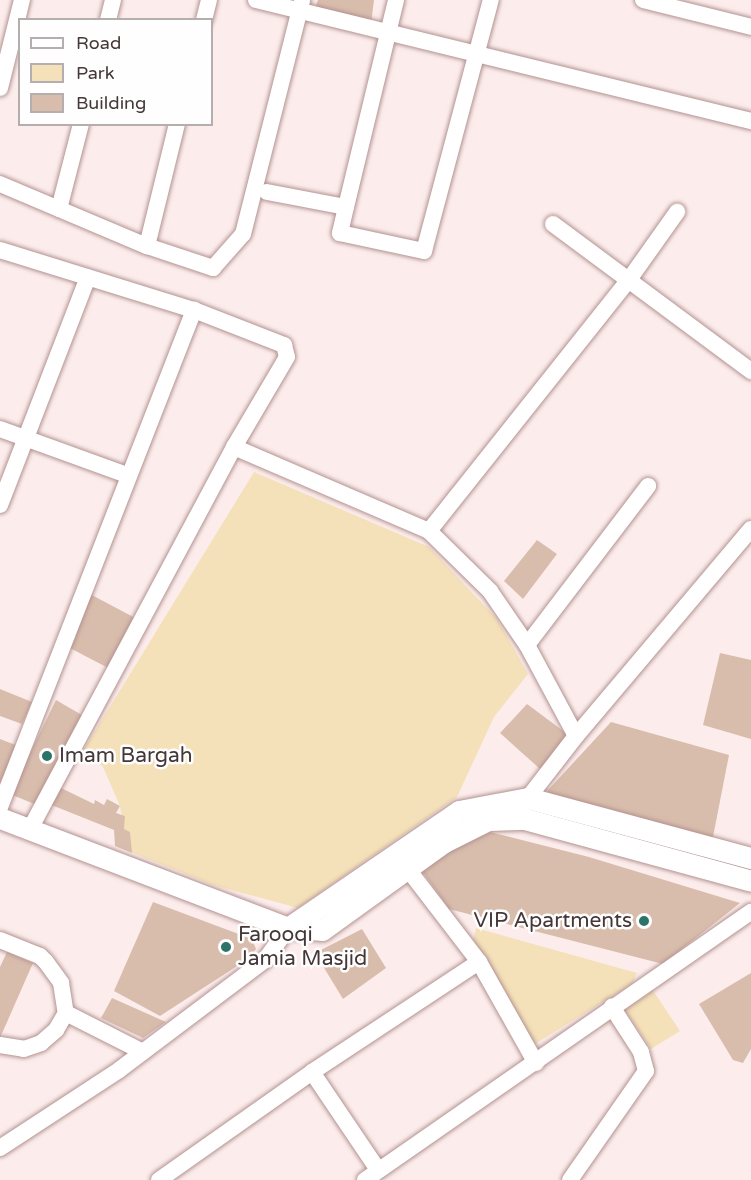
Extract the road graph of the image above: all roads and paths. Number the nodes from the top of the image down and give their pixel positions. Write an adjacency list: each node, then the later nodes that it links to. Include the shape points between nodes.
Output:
1 (22, 0): 14 (street)
2 (114, 0): 9 (street)
3 (208, 0): 10 (street)
4 (256, 0): 8 (street)
5 (396, 0): 12 (street)
6 (491, 0): 13 (street)
7 (643, 0): 11 (street)
8 (301, 5): 12 (street); 24 (street, via 243,234 213,268)
9 (109, 18)
10 (204, 18)
11 (751, 27)
12 (389, 33): 13 (street); 20 (street)
13 (478, 54): 15 (street); 20 (street, via 424,251 340,233)
14 (0, 88)
15 (751, 121)
16 (80, 126): 21 (street)
17 (177, 126): 24 (street)
18 (0, 184): 21 (street)
19 (267, 192): 20 (street)
20 (346, 207)
21 (59, 209): 24 (street)
22 (677, 212): 27 (street)
23 (553, 224): 27 (street)
24 (147, 246)
25 (0, 250): 26 (street)
26 (88, 277): 28 (street); 31 (street)
27 (628, 281): 29 (street); 37 (street)
28 (194, 310): 32 (street, via 284,345 288,352); 33 (street)
29 (751, 371)
30 (0, 429): 31 (street)
31 (28, 439): 33 (street); 35 (street)
32 (234, 447): 37 (street); 43 (street)
33 (128, 475): 41 (street)
34 (648, 486): 38 (street)
35 (0, 505)
36 (751, 529): 39 (street)
37 (429, 531): 38 (street, via 490,591)
38 (527, 645): 39 (street)
39 (576, 736): 40 (street)
40 (528, 798): 44 (street, via 459,811); 45 (street)
41 (0, 807)
42 (0, 818): 43 (street)
43 (30, 829): 49 (street)
44 (394, 852): 46 (street); 49 (street)
45 (751, 858)
46 (408, 869): 47 (street, via 444,842 488,820 525,819); 49 (street, via 322,930); 51 (street)
47 (751, 881)
48 (751, 912): 52 (street)
49 (288, 928): 55 (street, via 265,960)
50 (0, 940): 53 (street, via 46,962 61,983)
51 (479, 962): 56 (street); 57 (street)
52 (612, 1007): 56 (street); 61 (street, via 641,1052 646,1071)
53 (66, 1013): 54 (street, via 56,1030 41,1043 24,1049); 55 (street)
54 (0, 1045)
55 (143, 1052): 58 (street)
56 (536, 1063): 59 (street)
57 (312, 1072): 59 (street); 60 (street)
58 (0, 1148)
59 (372, 1175)
60 (159, 1180)
61 (570, 1180)

